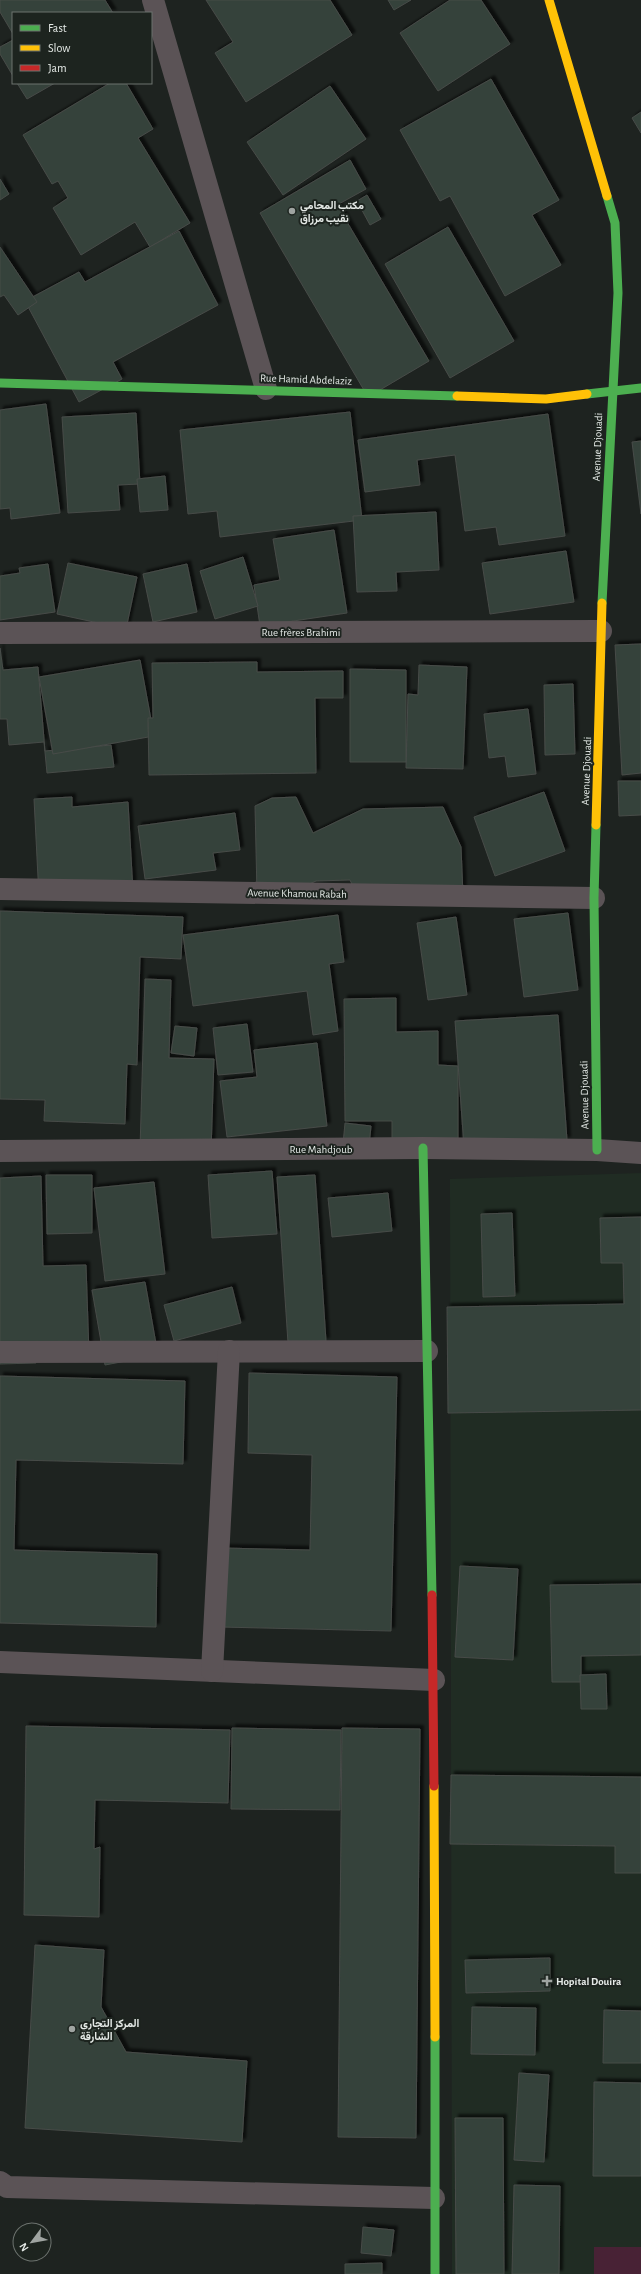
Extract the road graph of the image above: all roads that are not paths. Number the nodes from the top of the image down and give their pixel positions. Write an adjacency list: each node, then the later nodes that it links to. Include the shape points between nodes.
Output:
1 (154, 0): 5 (street)
2 (549, 0): 6 (street, Avenue Djouadi, via 615,223 618,293)
3 (0, 383): 5 (street, Rue Hamid Abdelaziz)
4 (641, 388): 6 (street, Rue Hamid Abdelaziz)
5 (266, 389): 6 (street, Rue Hamid Abdelaziz, via 546,399)
6 (612, 392): 7 (street, Avenue Djouadi)
7 (602, 631): 8 (street, Rue frères Brahimi); 10 (street, Avenue Djouadi)
8 (0, 633)
9 (0, 889): 10 (street, Avenue Khamou Rabah)
10 (594, 898): 12 (street, Avenue Djouadi)
11 (423, 1148): 12 (street, Rue Mahdjoub); 13 (street, Rue Mahdjoub); 16 (street)
12 (597, 1150): 14 (street, Rue Mahdjoub)
13 (0, 1151)
14 (641, 1153)
15 (229, 1351): 16 (street); 17 (street); 19 (street)
16 (426, 1351): 20 (street)
17 (0, 1352)
18 (0, 1662): 19 (street)
19 (212, 1671): 20 (street)
20 (434, 1680): 22 (street)
21 (0, 2182): 22 (street, via 7,2187)
22 (434, 2198): 23 (street)
23 (435, 2274)

